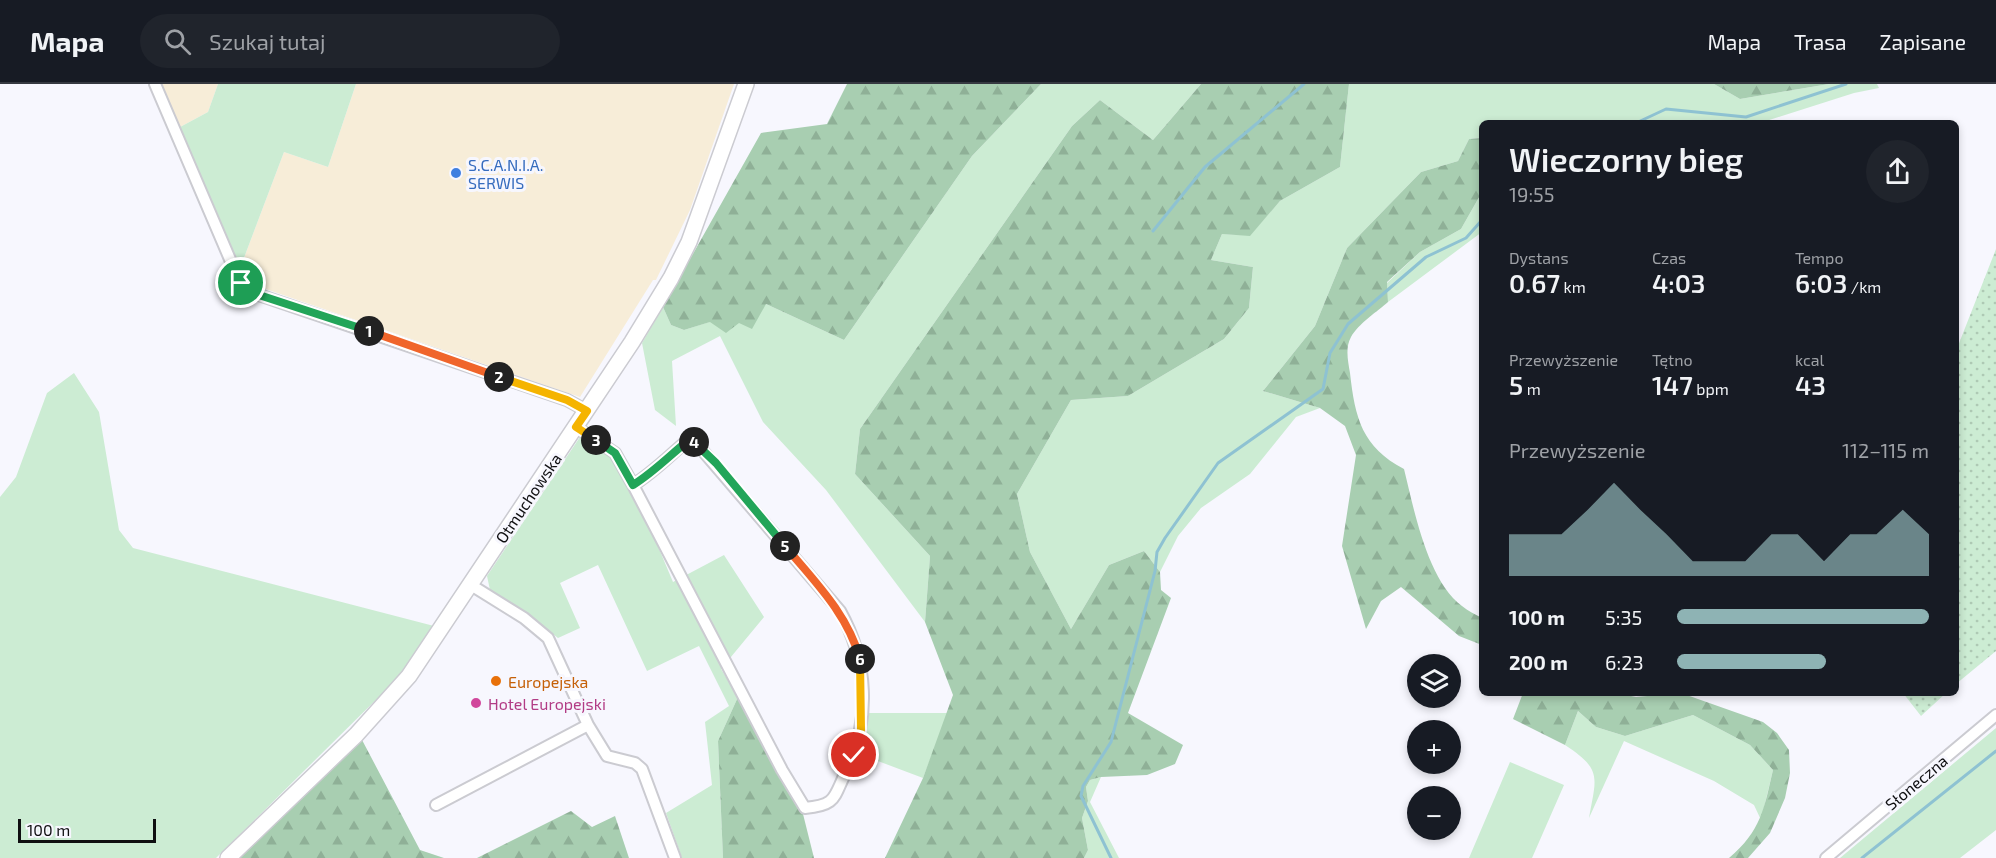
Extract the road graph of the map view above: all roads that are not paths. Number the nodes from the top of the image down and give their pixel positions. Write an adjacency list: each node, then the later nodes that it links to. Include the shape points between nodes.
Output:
1 (155, 84): 3 (street, via 235,272 247,288 567,400)
2 (746, 84): 3 (main road, Otmuchowska, via 680,260)
3 (587, 411): 4 (main road, Otmuchowska)
4 (576, 427): 5 (street, via 615,453); 6 (main road, Otmuchowska)
5 (633, 485): 5 (street, via 782,770 805,808 824,806 832,801 861,730 860,661 853,635 840,611 716,463 689,440 653,473)
6 (471, 585): 8 (street, via 548,638); 10 (main road, Otmuchowska, via 397,692)
7 (1996, 715): 12 (street, Słoneczna)
8 (588, 725): 9 (street); 11 (street, via 607,756 642,768)
9 (436, 805)
10 (228, 858)
11 (675, 858)
12 (1826, 858)

